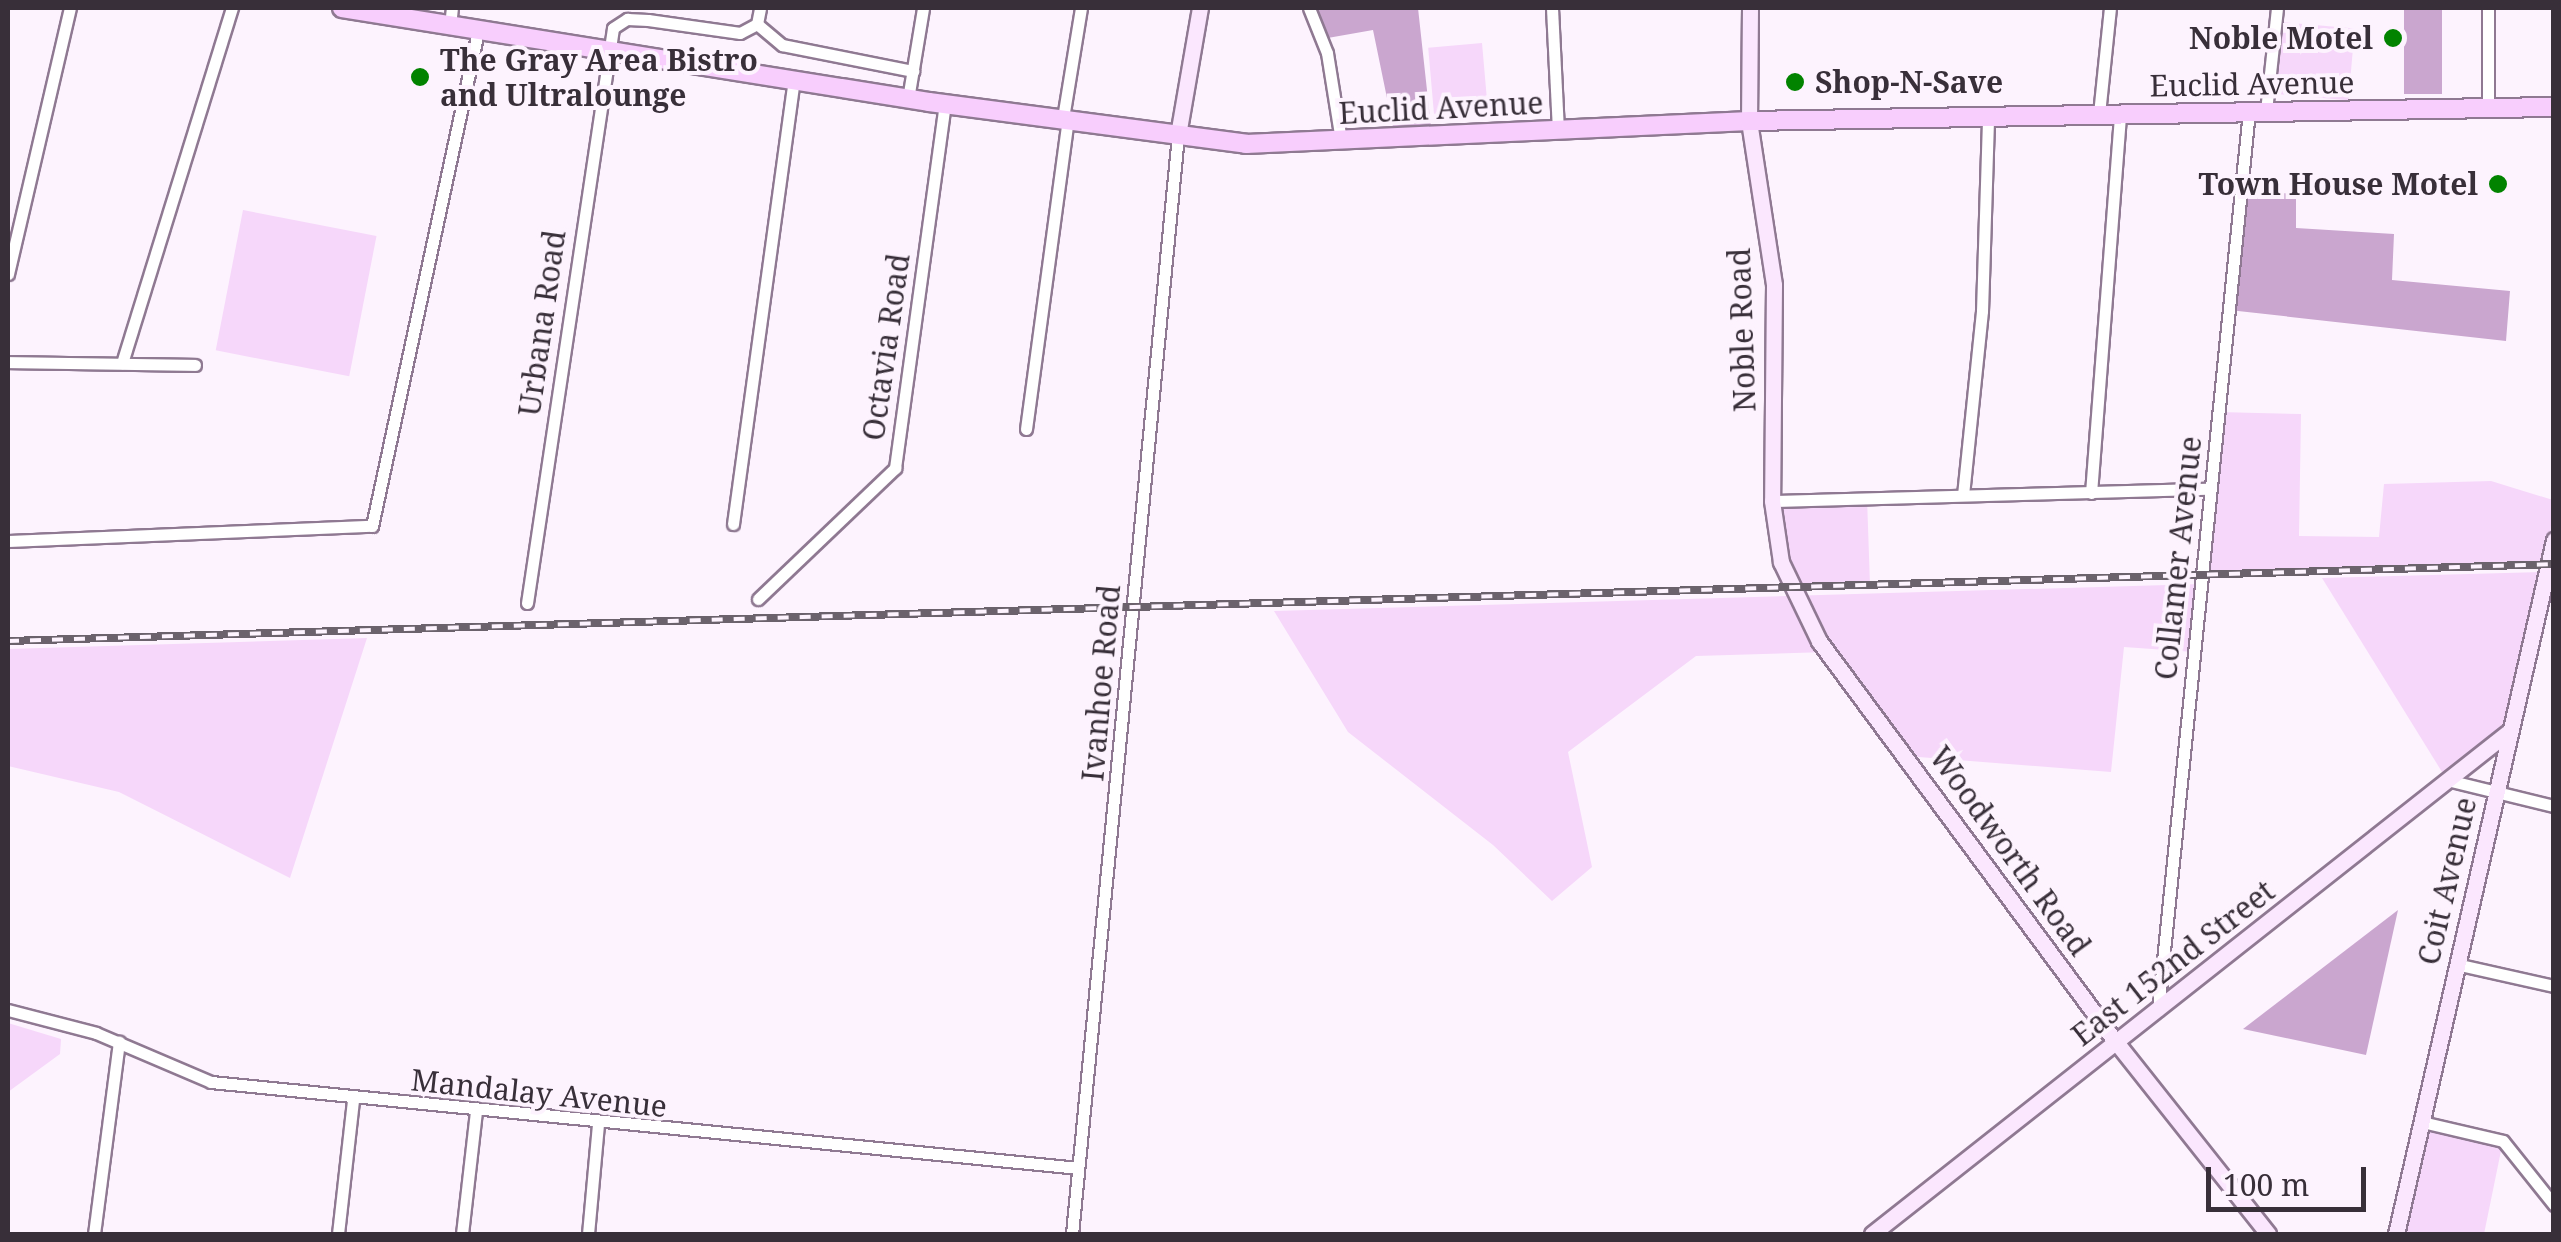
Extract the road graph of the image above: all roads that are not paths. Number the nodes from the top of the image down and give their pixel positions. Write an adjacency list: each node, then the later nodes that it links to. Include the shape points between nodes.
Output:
1 (70, 8): 33 (street)
2 (232, 8): 35 (street)
3 (342, 8): 14 (main road, Euclid Avenue)
4 (760, 8): 15 (street)
5 (923, 8): 18 (street)
6 (1080, 8): 28 (street)
7 (1200, 8): 31 (street)
8 (1310, 8): 32 (street, via 1327,53)
9 (1552, 8): 30 (street)
10 (1750, 8): 29 (street, Noble Road)
11 (2110, 8): 25 (street)
12 (2277, 8): 24 (street, Collamer Avenue)
13 (2488, 8): 22 (street)
14 (451, 16): 16 (main road, Euclid Avenue)
15 (758, 24): 17 (street, via 723,35 627,19 613,28); 18 (street, via 782,45)
16 (478, 31): 17 (main road, Euclid Avenue); 44 (street, via 372,526)
17 (606, 50): 19 (main road, Euclid Avenue); 47 (street, Urbana Road)
18 (912, 71): 20 (street)
19 (794, 79): 20 (main road, Euclid Avenue); 42 (street)
20 (908, 98): 21 (main road, Euclid Avenue)
21 (945, 104): 28 (main road, Euclid Avenue); 46 (street, Octavia Road, via 894,468)
22 (2488, 107): 23 (main road, Euclid Avenue); 24 (main road, Euclid Avenue)
23 (2554, 108)
24 (2258, 111): 26 (main road, Euclid Avenue); 38 (street, Collamer Avenue)
25 (2099, 114): 26 (main road, Euclid Avenue); 27 (main road, Euclid Avenue)
26 (2120, 114): 39 (street)
27 (1988, 116): 29 (main road, Euclid Avenue); 40 (street, via 1982,311)
28 (1066, 118): 31 (main road, Euclid Avenue); 37 (street)
29 (1749, 121): 30 (main road, Euclid Avenue); 41 (street, Noble Road, via 1774,286)
30 (1558, 130): 32 (main road, Euclid Avenue)
31 (1178, 135): 32 (main road, Euclid Avenue, via 1246,144); 62 (street, Ivanhoe Road)
32 (1341, 140)
33 (8, 274)
34 (8, 362): 35 (street)
35 (122, 363): 36 (street)
36 (195, 365)
37 (1026, 428)
38 (2210, 489): 39 (street); 55 (street, Collamer Avenue)
39 (2091, 493): 40 (street)
40 (1963, 495): 41 (street)
41 (1772, 501): 45 (street, Noble Road, via 1776,546)
42 (733, 524)
43 (2554, 540): 48 (street, Coit Avenue)
44 (8, 541)
45 (1792, 588): 57 (street, Woodworth Road, via 1819,640)
46 (758, 599)
47 (528, 603)
48 (2507, 733): 49 (street, East 152nd Street); 50 (street, Coit Avenue)
49 (2447, 780): 50 (street); 55 (street, East 152nd Street)
50 (2496, 793): 51 (street); 52 (street, Coit Avenue)
51 (2554, 806)
52 (2456, 964): 53 (street); 60 (street, Coit Avenue)
53 (2554, 986)
54 (8, 1010): 56 (street, Mandalay Avenue)
55 (2158, 1010): 57 (street, East 152nd Street)
56 (119, 1042): 58 (street, Mandalay Avenue, via 210,1082); 64 (street)
57 (2116, 1042): 69 (street, East 152nd Street); 70 (street, Woodworth Road)
58 (353, 1100): 59 (street, Mandalay Avenue); 65 (street)
59 (476, 1111): 61 (street, Mandalay Avenue); 66 (street)
60 (2422, 1122): 63 (street, via 2504,1141); 71 (street, Coit Avenue)
61 (598, 1125): 62 (street, Mandalay Avenue); 67 (street)
62 (1078, 1168): 68 (street, Ivanhoe Road)
63 (2554, 1205)
64 (94, 1234)
65 (338, 1234)
66 (462, 1234)
67 (588, 1234)
68 (1072, 1234)
69 (1872, 1234)
70 (2268, 1234)
71 (2396, 1234)

